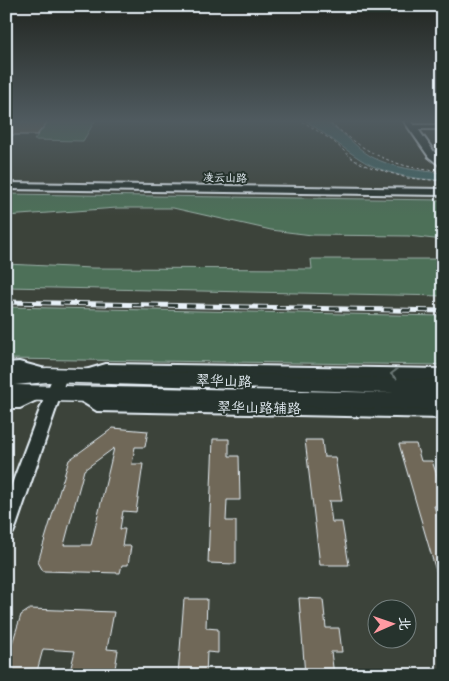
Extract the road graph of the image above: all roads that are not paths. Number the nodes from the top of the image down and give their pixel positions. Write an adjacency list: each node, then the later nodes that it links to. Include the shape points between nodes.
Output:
1 (431, 153): 2 (street)
2 (443, 165)
3 (6, 186): 4 (street, 凌云山路)
4 (443, 192)
5 (6, 368): 8 (street, via 19,367)
6 (443, 375): 9 (street, one-way to 9, via 106,369)
7 (6, 378): 8 (main road, 翠华山路)
8 (51, 384): 9 (main road, 翠华山路); 11 (main road, 翠华山路); 12 (street, via 20,402); 15 (street)
9 (82, 385): 10 (main road, 翠华山路); 13 (main road, 翠华山路); 14 (street, 翠华山路辅路, via 97,405)
10 (443, 387)
11 (6, 392)
12 (6, 402)
13 (443, 402)
14 (443, 412)
15 (6, 526)

